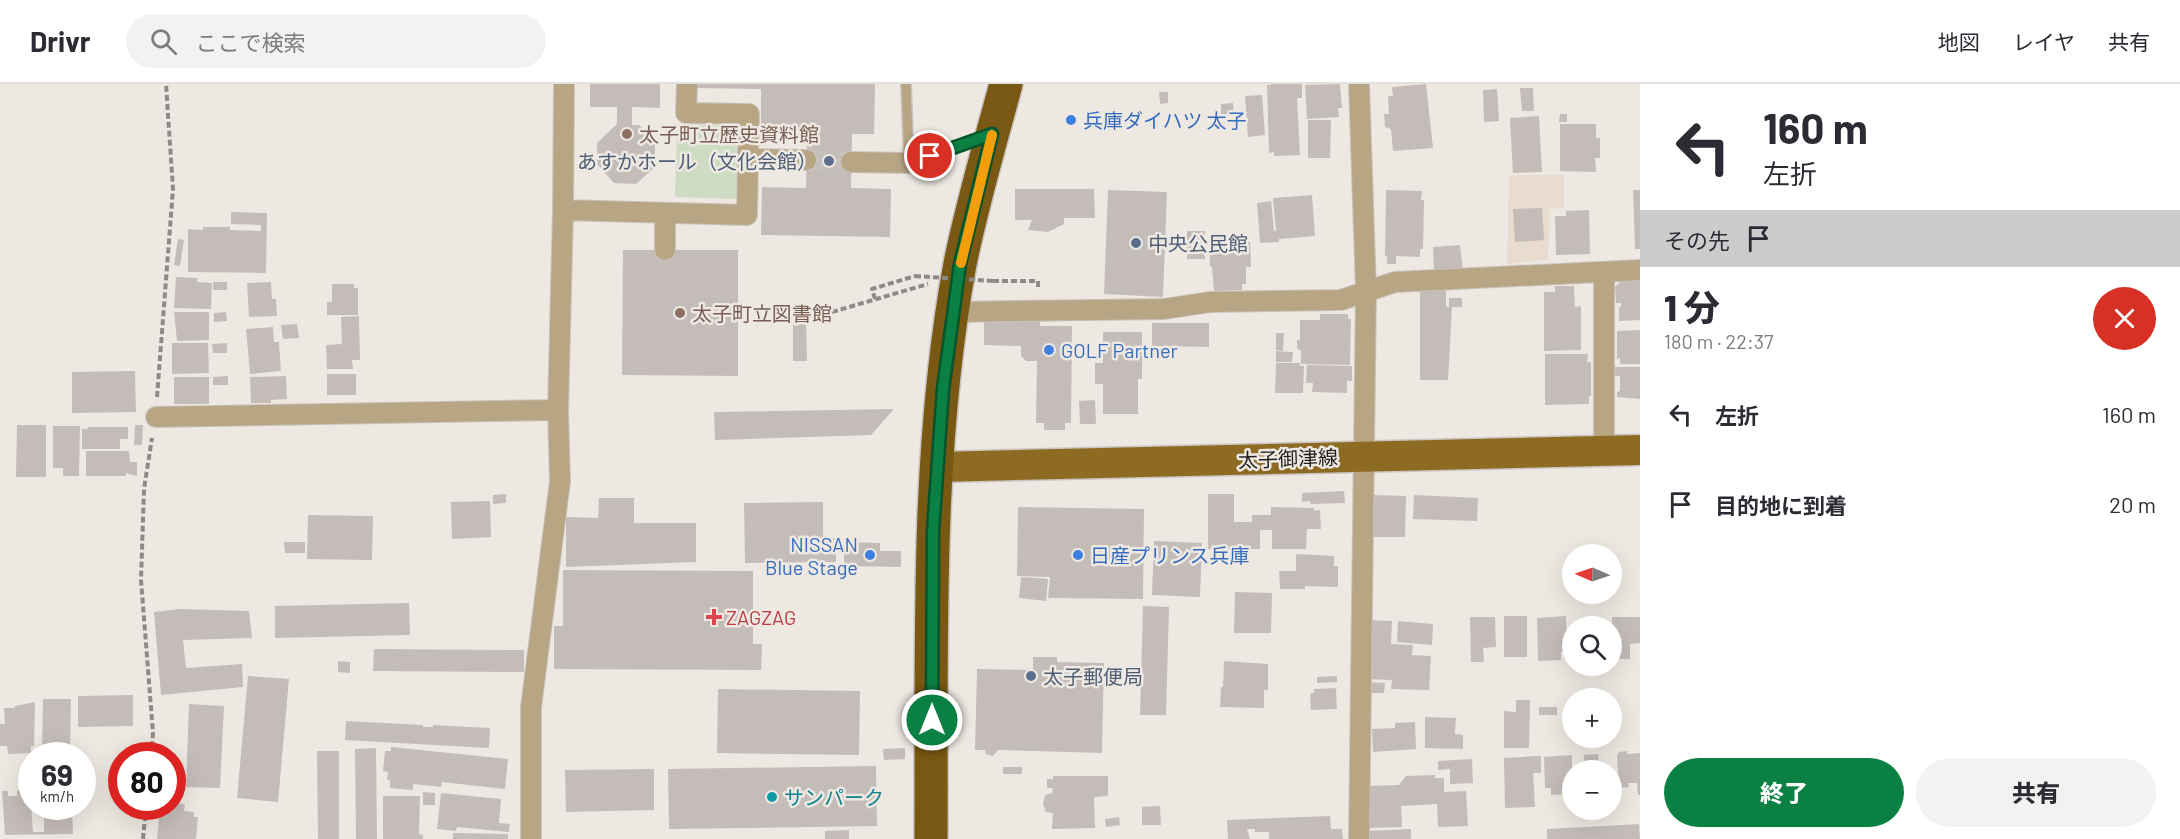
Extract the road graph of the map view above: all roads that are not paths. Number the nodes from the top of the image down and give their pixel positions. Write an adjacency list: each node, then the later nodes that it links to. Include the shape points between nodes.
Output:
1 (564, 84): 11 (street)
2 (687, 84): 7 (street, via 686,113 749,114)
3 (906, 84): 10 (lane)
4 (1006, 84): 6 (highway)
5 (1359, 84): 16 (street)
6 (992, 134): 10 (lane); 17 (highway, via 960,264)
7 (748, 159): 8 (street); 12 (street, via 747,214)
8 (806, 160)
9 (851, 162): 10 (street)
10 (909, 163)
11 (563, 210): 12 (street); 18 (street)
12 (665, 213): 13 (street)
13 (665, 250)
14 (1640, 270): 15 (street)
15 (1604, 272): 16 (street, via 1395,282); 21 (street)
16 (1366, 291): 17 (street, via 1341,300 1210,302 1164,309); 22 (street)
17 (954, 312): 23 (highway)
18 (558, 410): 19 (street); 24 (street, via 560,481 531,708)
19 (156, 417)
20 (1640, 450): 21 (main road, 太子御津線)
21 (1604, 451): 22 (main road, 太子御津線)
22 (1362, 456): 23 (main road, 太子御津線); 26 (street)
23 (937, 467): 25 (highway)
24 (531, 839)
25 (931, 839)
26 (1359, 839)

